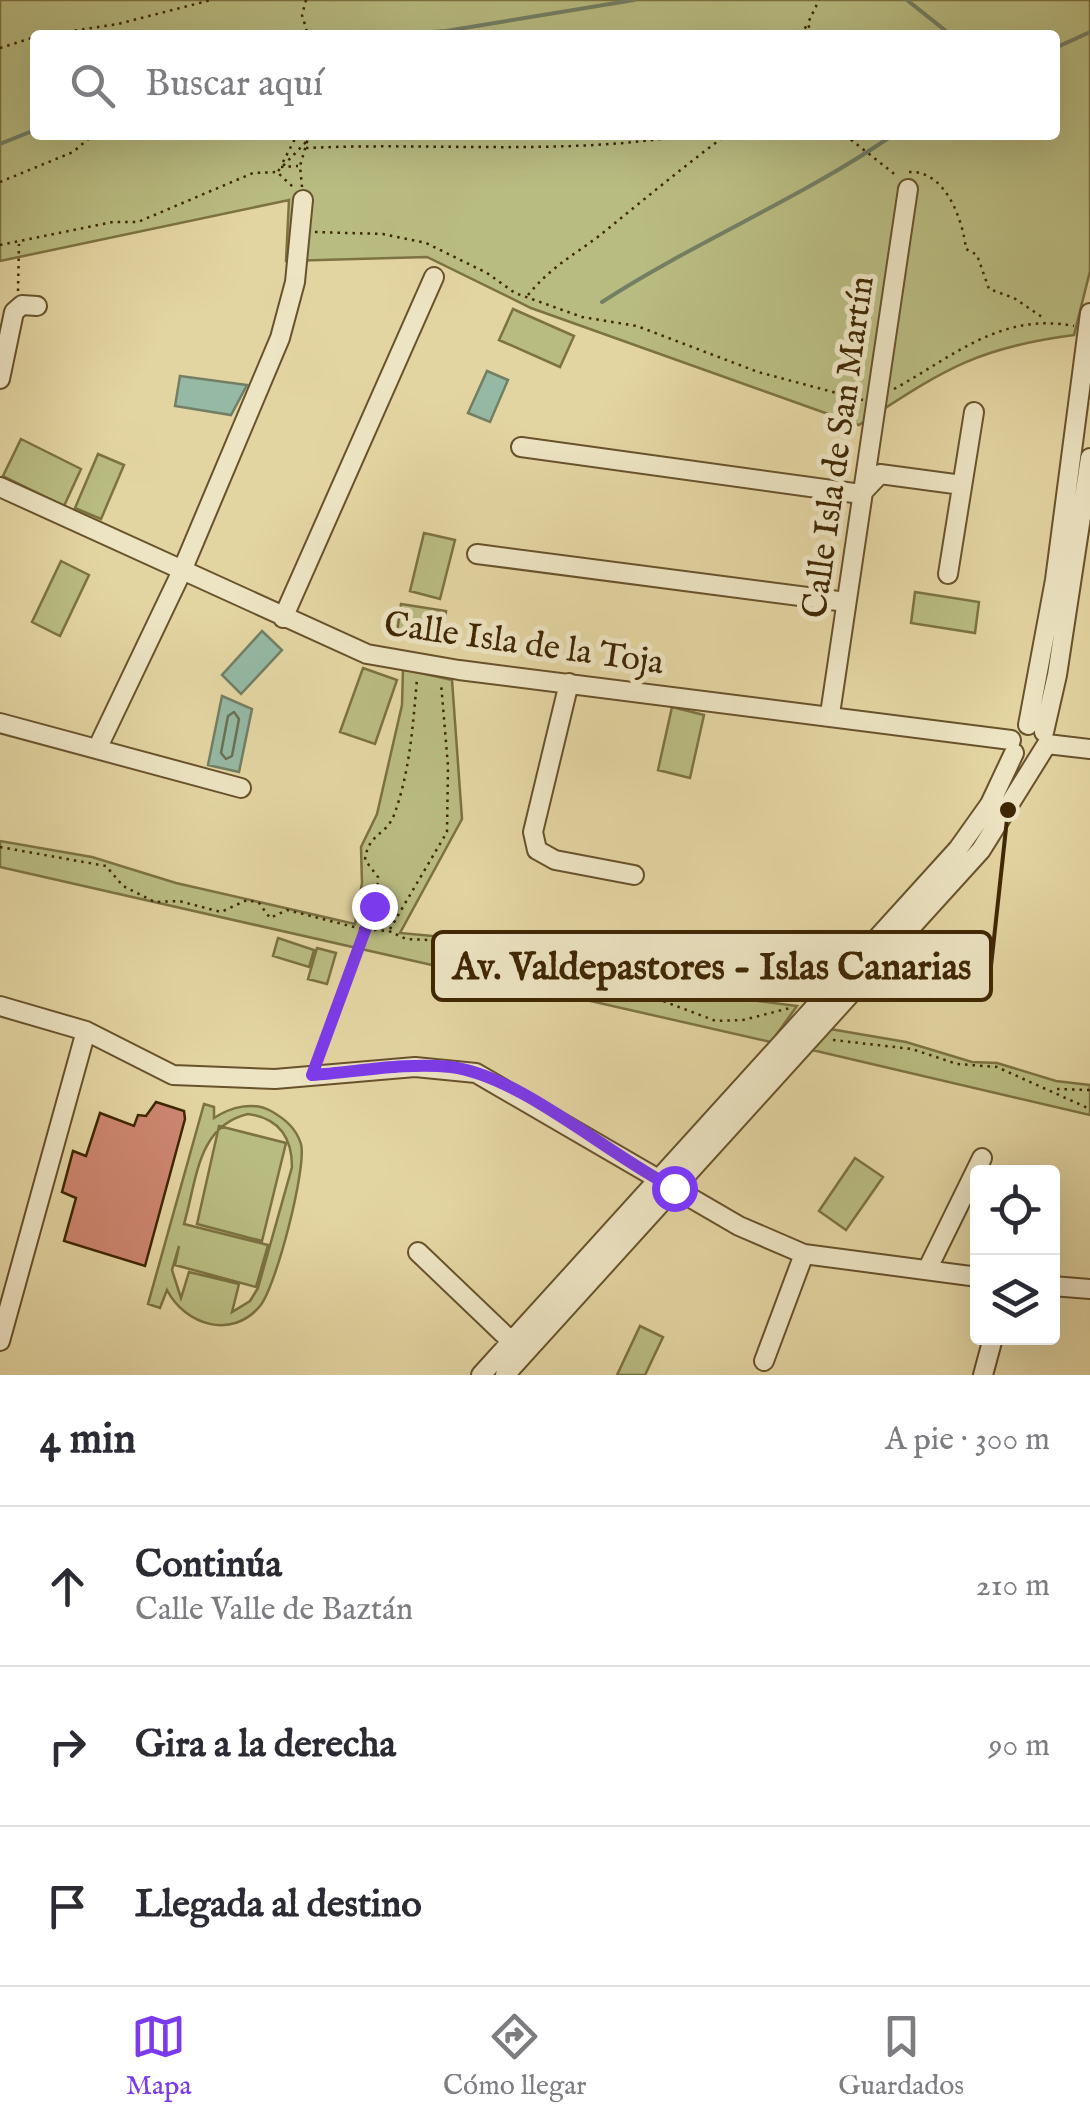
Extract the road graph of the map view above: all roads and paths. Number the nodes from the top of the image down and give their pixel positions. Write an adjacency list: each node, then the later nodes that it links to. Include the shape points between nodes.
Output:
1 (211, 0): 5 (path)
2 (306, 0): 6 (path)
3 (819, 0): 4 (path)
4 (808, 24): 7 (path); 8 (path)
5 (78, 30)
6 (306, 30)
7 (804, 30)
8 (810, 30)
9 (30, 38): 10 (path)
10 (0, 48)
11 (87, 140): 21 (path)
12 (294, 140): 20 (path)
13 (307, 140): 20 (path)
14 (308, 140): 18 (path)
15 (648, 140): 18 (path, via 476,151 422,144)
16 (717, 140): 28 (path, via 552,266)
17 (853, 140): 22 (path)
18 (306, 148): 19 (path)
19 (300, 166): 20 (path); 23 (path)
20 (278, 170): 23 (path); 25 (path, via 253,173 138,222)
21 (0, 182)
22 (906, 186): 32 (path, via 912,171 937,185 958,208 966,249 977,255 989,289); 34 (street, Calle Isla de San Martín)
23 (303, 200): 24 (street)
24 (300, 233): 28 (path, via 382,234 426,243); 42 (street, via 280,338)
25 (20, 244): 26 (path); 30 (path)
26 (0, 245)
27 (434, 277): 45 (street)
28 (527, 296): 34 (path, via 578,316 637,326 784,380 863,400)
29 (37, 306): 30 (street)
30 (17, 308): 33 (street)
31 (1088, 320): 32 (path); 51 (street)
32 (1056, 322): 34 (path, via 971,341)
33 (0, 379)
34 (876, 396): 40 (street, Calle Isla de San Martín)
35 (974, 412): 38 (street)
36 (520, 447): 40 (street)
37 (1090, 458): 51 (street, via 1057,675)
38 (962, 485): 40 (street, via 880,474); 43 (street)
39 (0, 487): 42 (street, Calle Isla de la Toja)
40 (861, 494): 44 (street, Calle Isla de San Martín)
41 (477, 554): 44 (street)
42 (181, 572): 45 (street, Calle Isla de la Toja); 54 (street)
43 (948, 574)
44 (846, 602): 49 (street, Calle Isla de San Martín)
45 (283, 618): 46 (street, Calle Isla de la Toja, via 367,654)
46 (419, 662): 47 (street, Calle Isla de la Toja); 58 (path, via 411,747 393,818 370,838 366,852 378,877)
47 (444, 667): 48 (street, Calle Isla de la Toja); 59 (path, via 439,691 447,832)
48 (569, 683): 49 (street, Calle Isla de la Toja); 57 (street, via 533,832 537,850 554,860)
49 (830, 714): 52 (street, Calle Isla de la Toja)
50 (0, 724): 54 (street)
51 (1039, 740): 52 (street); 52 (street, Calle Isla de la Toja, via 1024,760); 53 (street, Calle Isla de la Toja); 63 (street, via 981,850)
52 (1012, 746): 61 (street, via 990,804 958,849)
53 (1090, 749)
54 (97, 750): 55 (street)
55 (242, 788)
56 (0, 847): 58 (path, via 106,866 124,886 155,902 221,912 246,900 259,903 270,918 287,910)
57 (634, 875)
58 (368, 929): 59 (path); 64 (path)
59 (389, 931): 61 (path, via 480,952 504,977 639,992 700,1018 743,1020 788,1007)
60 (0, 1006): 62 (street)
61 (804, 1018): 69 (street)
62 (86, 1030): 64 (street, via 173,1075); 76 (street)
63 (820, 1031): 65 (path, via 851,1045 912,1049 957,1064 998,1067); 69 (street)
64 (312, 1075): 69 (street, via 415,1067 476,1073)
65 (1055, 1089): 66 (path); 67 (path)
66 (1090, 1090)
67 (1090, 1108)
68 (982, 1158): 72 (street)
69 (666, 1184): 71 (street); 77 (street); 81 (street)
70 (418, 1252): 77 (street)
71 (804, 1254): 72 (street); 79 (street)
72 (927, 1270): 73 (street)
73 (970, 1276)
74 (1060, 1287): 75 (street)
75 (1090, 1290)
76 (0, 1341)
77 (511, 1341): 80 (street)
78 (991, 1345): 82 (street)
79 (764, 1362)
80 (480, 1375)
81 (505, 1375)
82 (983, 1375)

